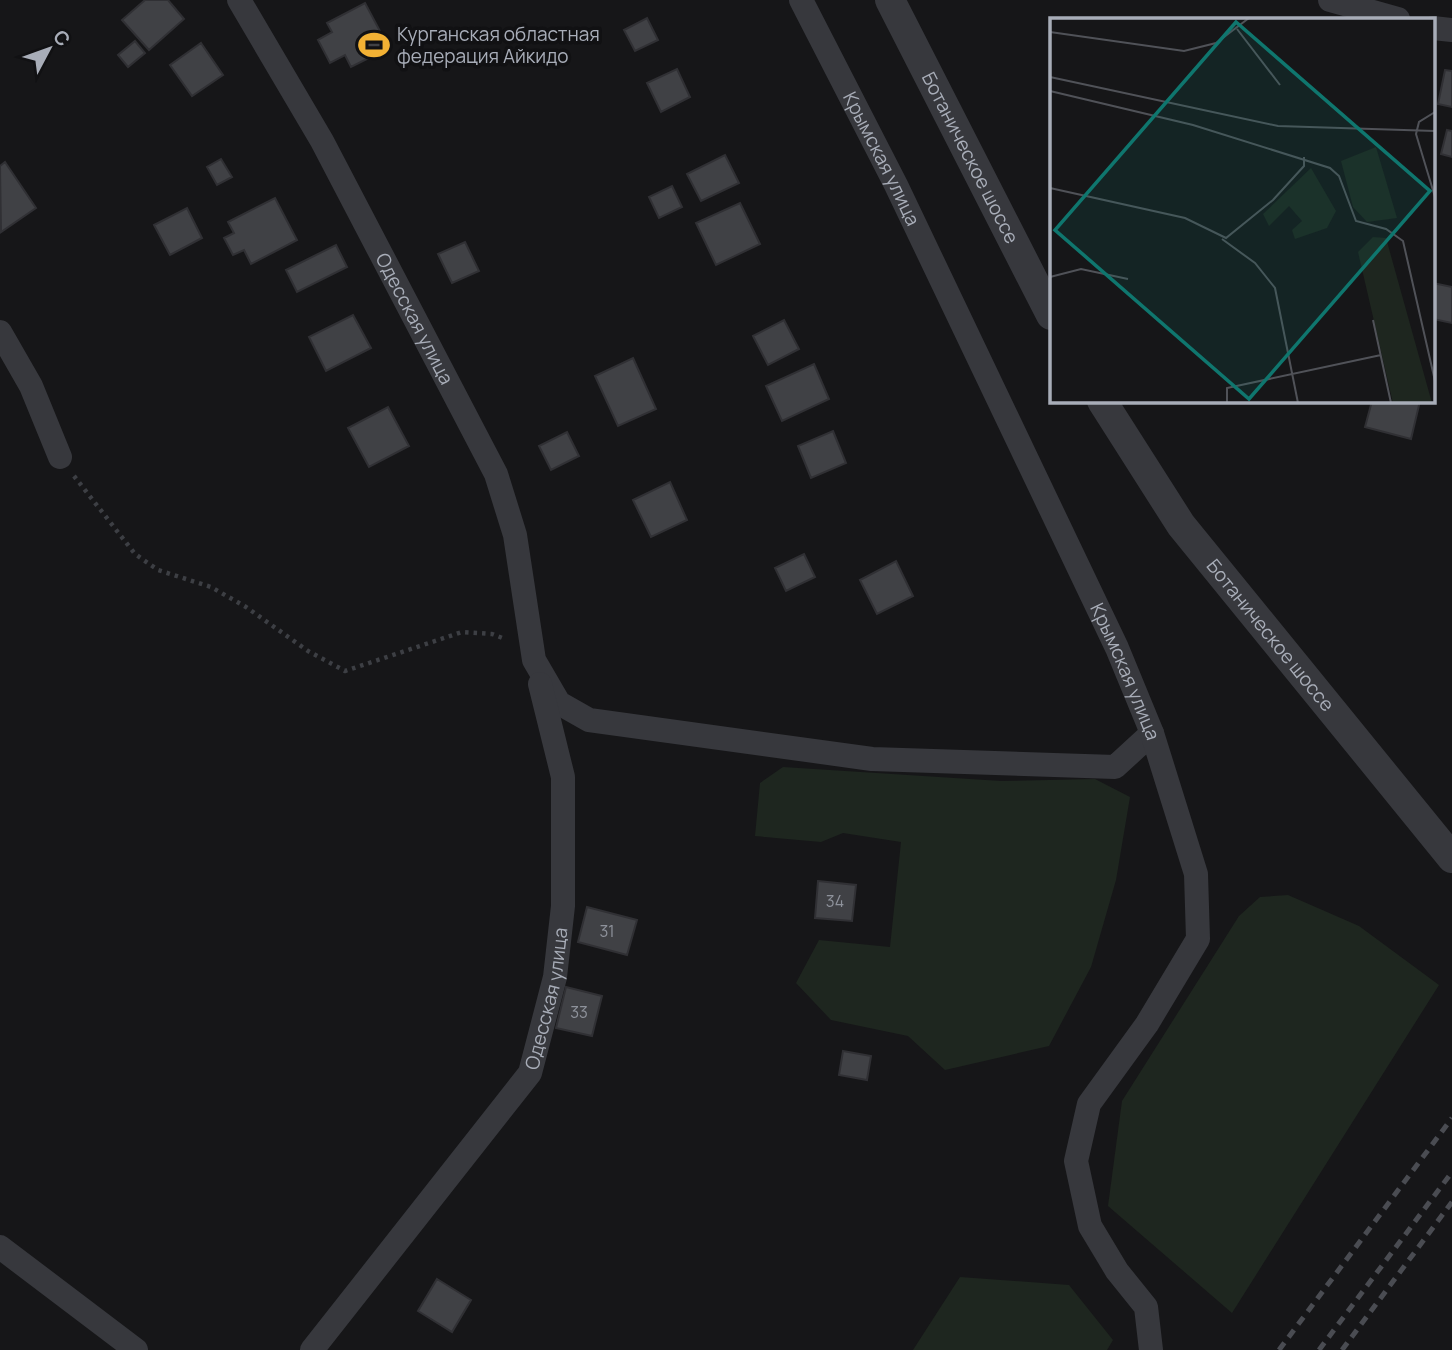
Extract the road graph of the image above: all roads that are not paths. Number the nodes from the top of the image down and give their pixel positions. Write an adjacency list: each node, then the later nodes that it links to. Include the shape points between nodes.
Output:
1 (239, 0): 12 (street, Одесская улица, via 322,141 496,474 515,535)
2 (801, 0): 13 (street, Крымская улица, via 896,185 1117,648)
3 (890, 0): 8 (street, Ботаническое шоссе)
4 (1330, 0): 5 (street)
5 (1394, 18)
6 (1434, 28): 7 (street)
7 (1452, 30)
8 (1050, 313)
9 (0, 332): 11 (street, via 31,386)
10 (1103, 402): 14 (street, Ботаническое шоссе, via 1181,525)
11 (60, 457)
12 (534, 660): 13 (street, Одесская улица, via 559,703 589,720 872,759 1115,767); 17 (street, Одесская улица, via 563,777 563,906 555,977 530,1073)
13 (1152, 733): 18 (street, Крымская улица, via 1196,874 1198,939 1147,1024 1089,1104 1076,1161 1090,1226 1146,1307)
14 (1452, 858)
15 (0, 1247): 16 (street)
16 (136, 1350)
17 (312, 1350)
18 (1151, 1350)

